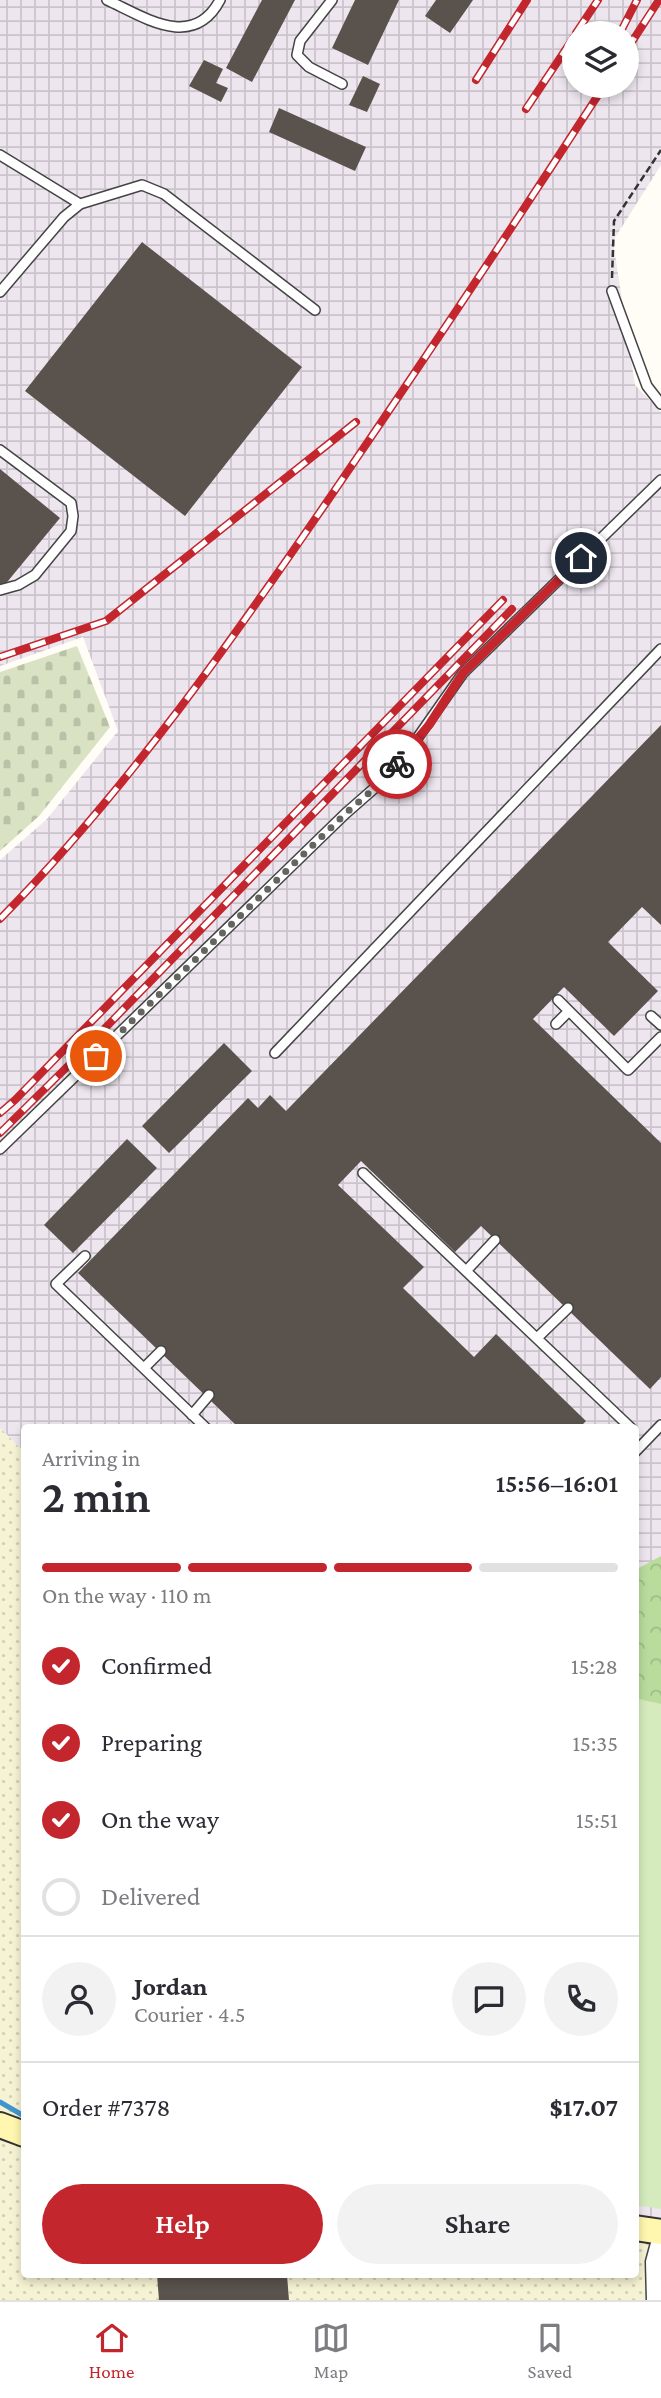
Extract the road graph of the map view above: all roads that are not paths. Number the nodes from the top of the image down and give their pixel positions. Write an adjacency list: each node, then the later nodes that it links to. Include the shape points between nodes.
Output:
1 (107, 0): 2 (lane, via 178,29 204,19)
2 (220, 0)
3 (332, 0): 4 (lane, via 300,41 297,55 309,67)
4 (342, 84)
5 (0, 155): 6 (lane)
6 (80, 204): 8 (lane); 9 (lane, via 142,185 164,194)
7 (612, 291): 10 (lane, via 648,386)
8 (0, 292)
9 (315, 310)
10 (661, 404)
11 (0, 450): 13 (lane, via 71,503 73,516 71,531 35,575)
12 (661, 480): 22 (lane, via 463,673 386,778)
13 (0, 590)
14 (661, 649): 21 (lane)
15 (558, 1000): 16 (lane)
16 (569, 1011): 18 (lane); 20 (lane, via 628,1070)
17 (650, 1016): 19 (lane)
18 (556, 1024)
19 (661, 1025)
20 (661, 1037)
21 (275, 1053)
22 (0, 1149)
23 (363, 1173): 26 (lane)
24 (495, 1240): 26 (lane)
25 (85, 1256): 30 (lane, via 56,1284)
26 (466, 1271): 28 (lane)
27 (568, 1308): 28 (lane)
28 (537, 1338): 34 (lane)
29 (161, 1351): 30 (lane)
30 (144, 1368): 32 (lane)
31 (209, 1395): 32 (lane)
32 (192, 1415): 33 (lane)
33 (202, 1424)
34 (627, 1424)
35 (661, 1425): 37 (lane)
36 (639, 1436): 37 (lane)
37 (645, 1441): 38 (lane)
38 (639, 1448)
39 (0, 2125): 40 (main road)
40 (21, 2133)
41 (0, 2144): 42 (main road)
42 (21, 2148)
43 (639, 2229): 44 (main road)
44 (661, 2232)
45 (661, 2240): 46 (street, via 655,2262)
46 (656, 2300)

